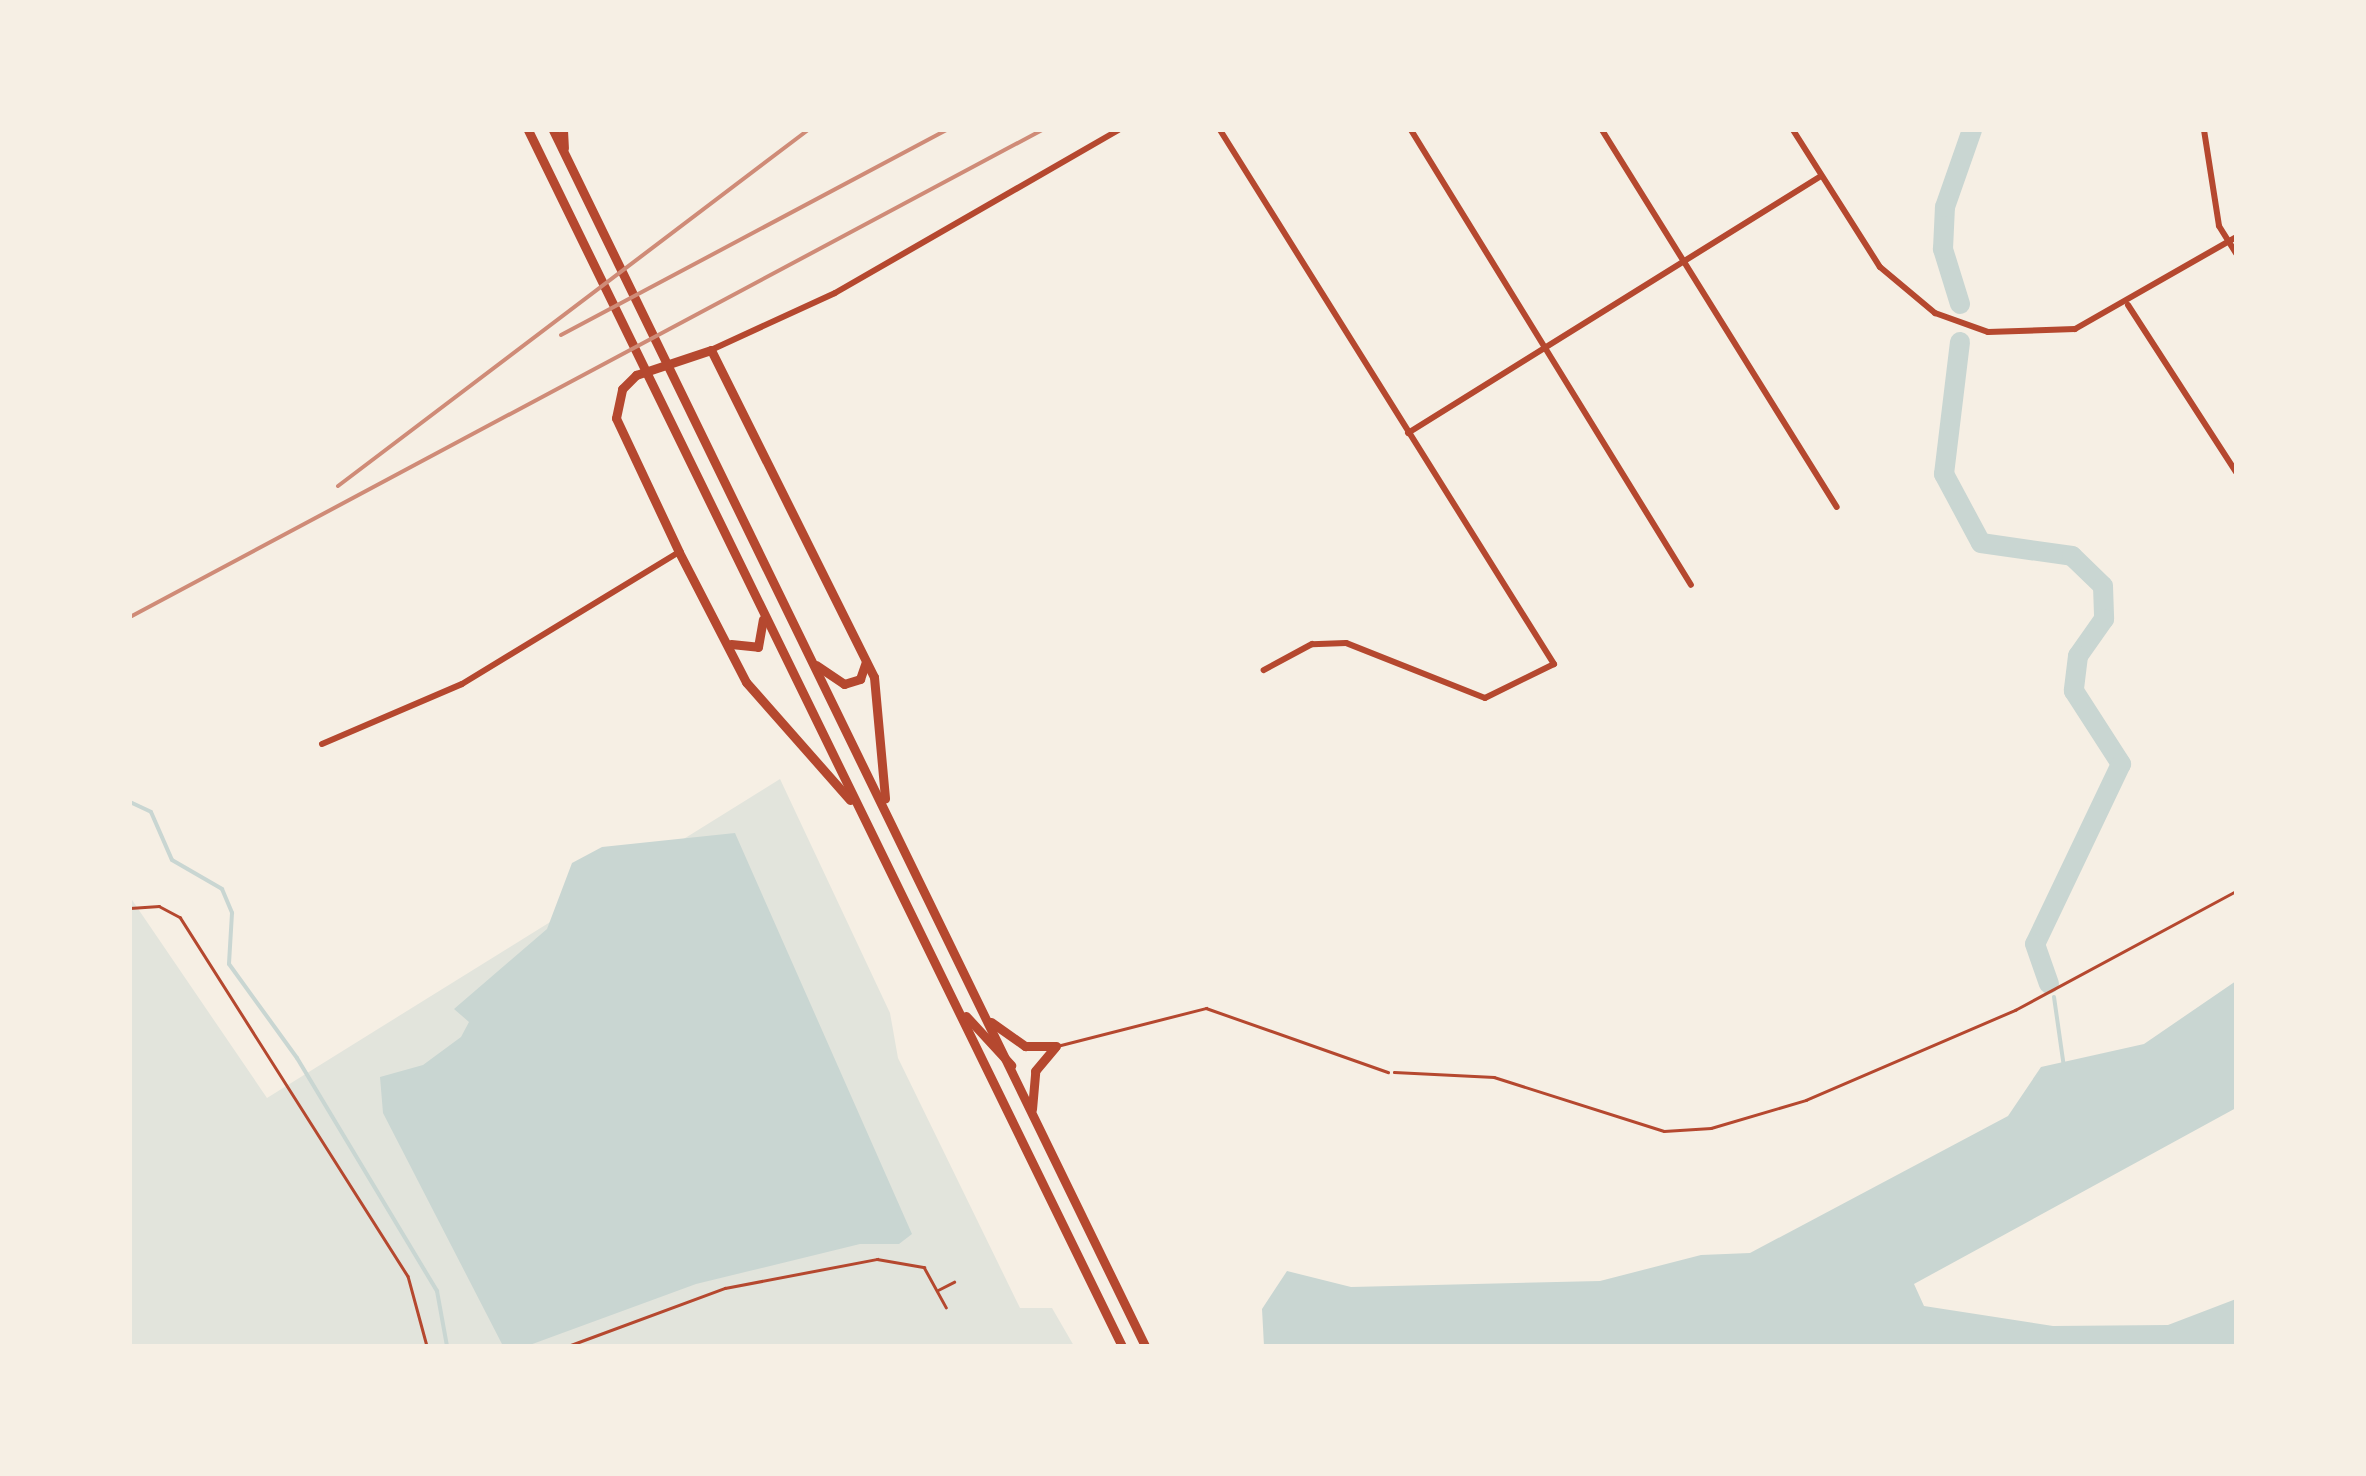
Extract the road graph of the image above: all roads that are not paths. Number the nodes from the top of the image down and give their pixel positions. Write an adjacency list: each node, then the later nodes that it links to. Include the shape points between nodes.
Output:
1 (528, 130): 23 (main road)
2 (553, 130): 10 (main road)
3 (563, 130): 10 (main road)
4 (1118, 130): 17 (street, via 835,293)
5 (1220, 130): 18 (street)
6 (1411, 130): 16 (street)
7 (1602, 130): 14 (street)
8 (1792, 130): 11 (street)
9 (2204, 130): 12 (street)
10 (565, 156): 25 (main road)
11 (1821, 176): 14 (street); 15 (street, via 1906,293 1988,332 2058,333)
12 (2232, 240): 13 (street); 15 (street)
13 (2236, 253)
14 (1683, 261): 16 (street); 20 (street)
15 (2128, 305): 19 (street)
16 (1545, 347): 18 (street); 22 (street)
17 (710, 350): 21 (main road, via 636,376 616,402 622,436); 26 (main road)
18 (1408, 434): 27 (street, via 1554,664 1486,698 1346,643 1312,644)
19 (2236, 472)
20 (1837, 507)
21 (680, 552): 24 (main road); 28 (street, via 462,684)
22 (1691, 585)
23 (763, 616): 24 (main road, via 758,647); 29 (main road)
24 (730, 643): 29 (main road, via 762,703)
25 (809, 659): 26 (main road, via 844,684 860,679); 30 (main road)
26 (866, 659): 30 (main road)
27 (1264, 670)
28 (322, 744)
29 (859, 809): 31 (main road)
30 (888, 812): 32 (main road)
31 (957, 1006): 34 (main road); 37 (main road)
32 (989, 1020): 33 (main road, via 1025,1046); 34 (main road)
33 (1056, 1046): 35 (lane, via 1206,1008); 36 (main road, via 1035,1071)
34 (1011, 1065): 36 (main road)
35 (1388, 1072)
36 (1032, 1112): 38 (main road)
37 (1122, 1346)
38 (1146, 1346)

